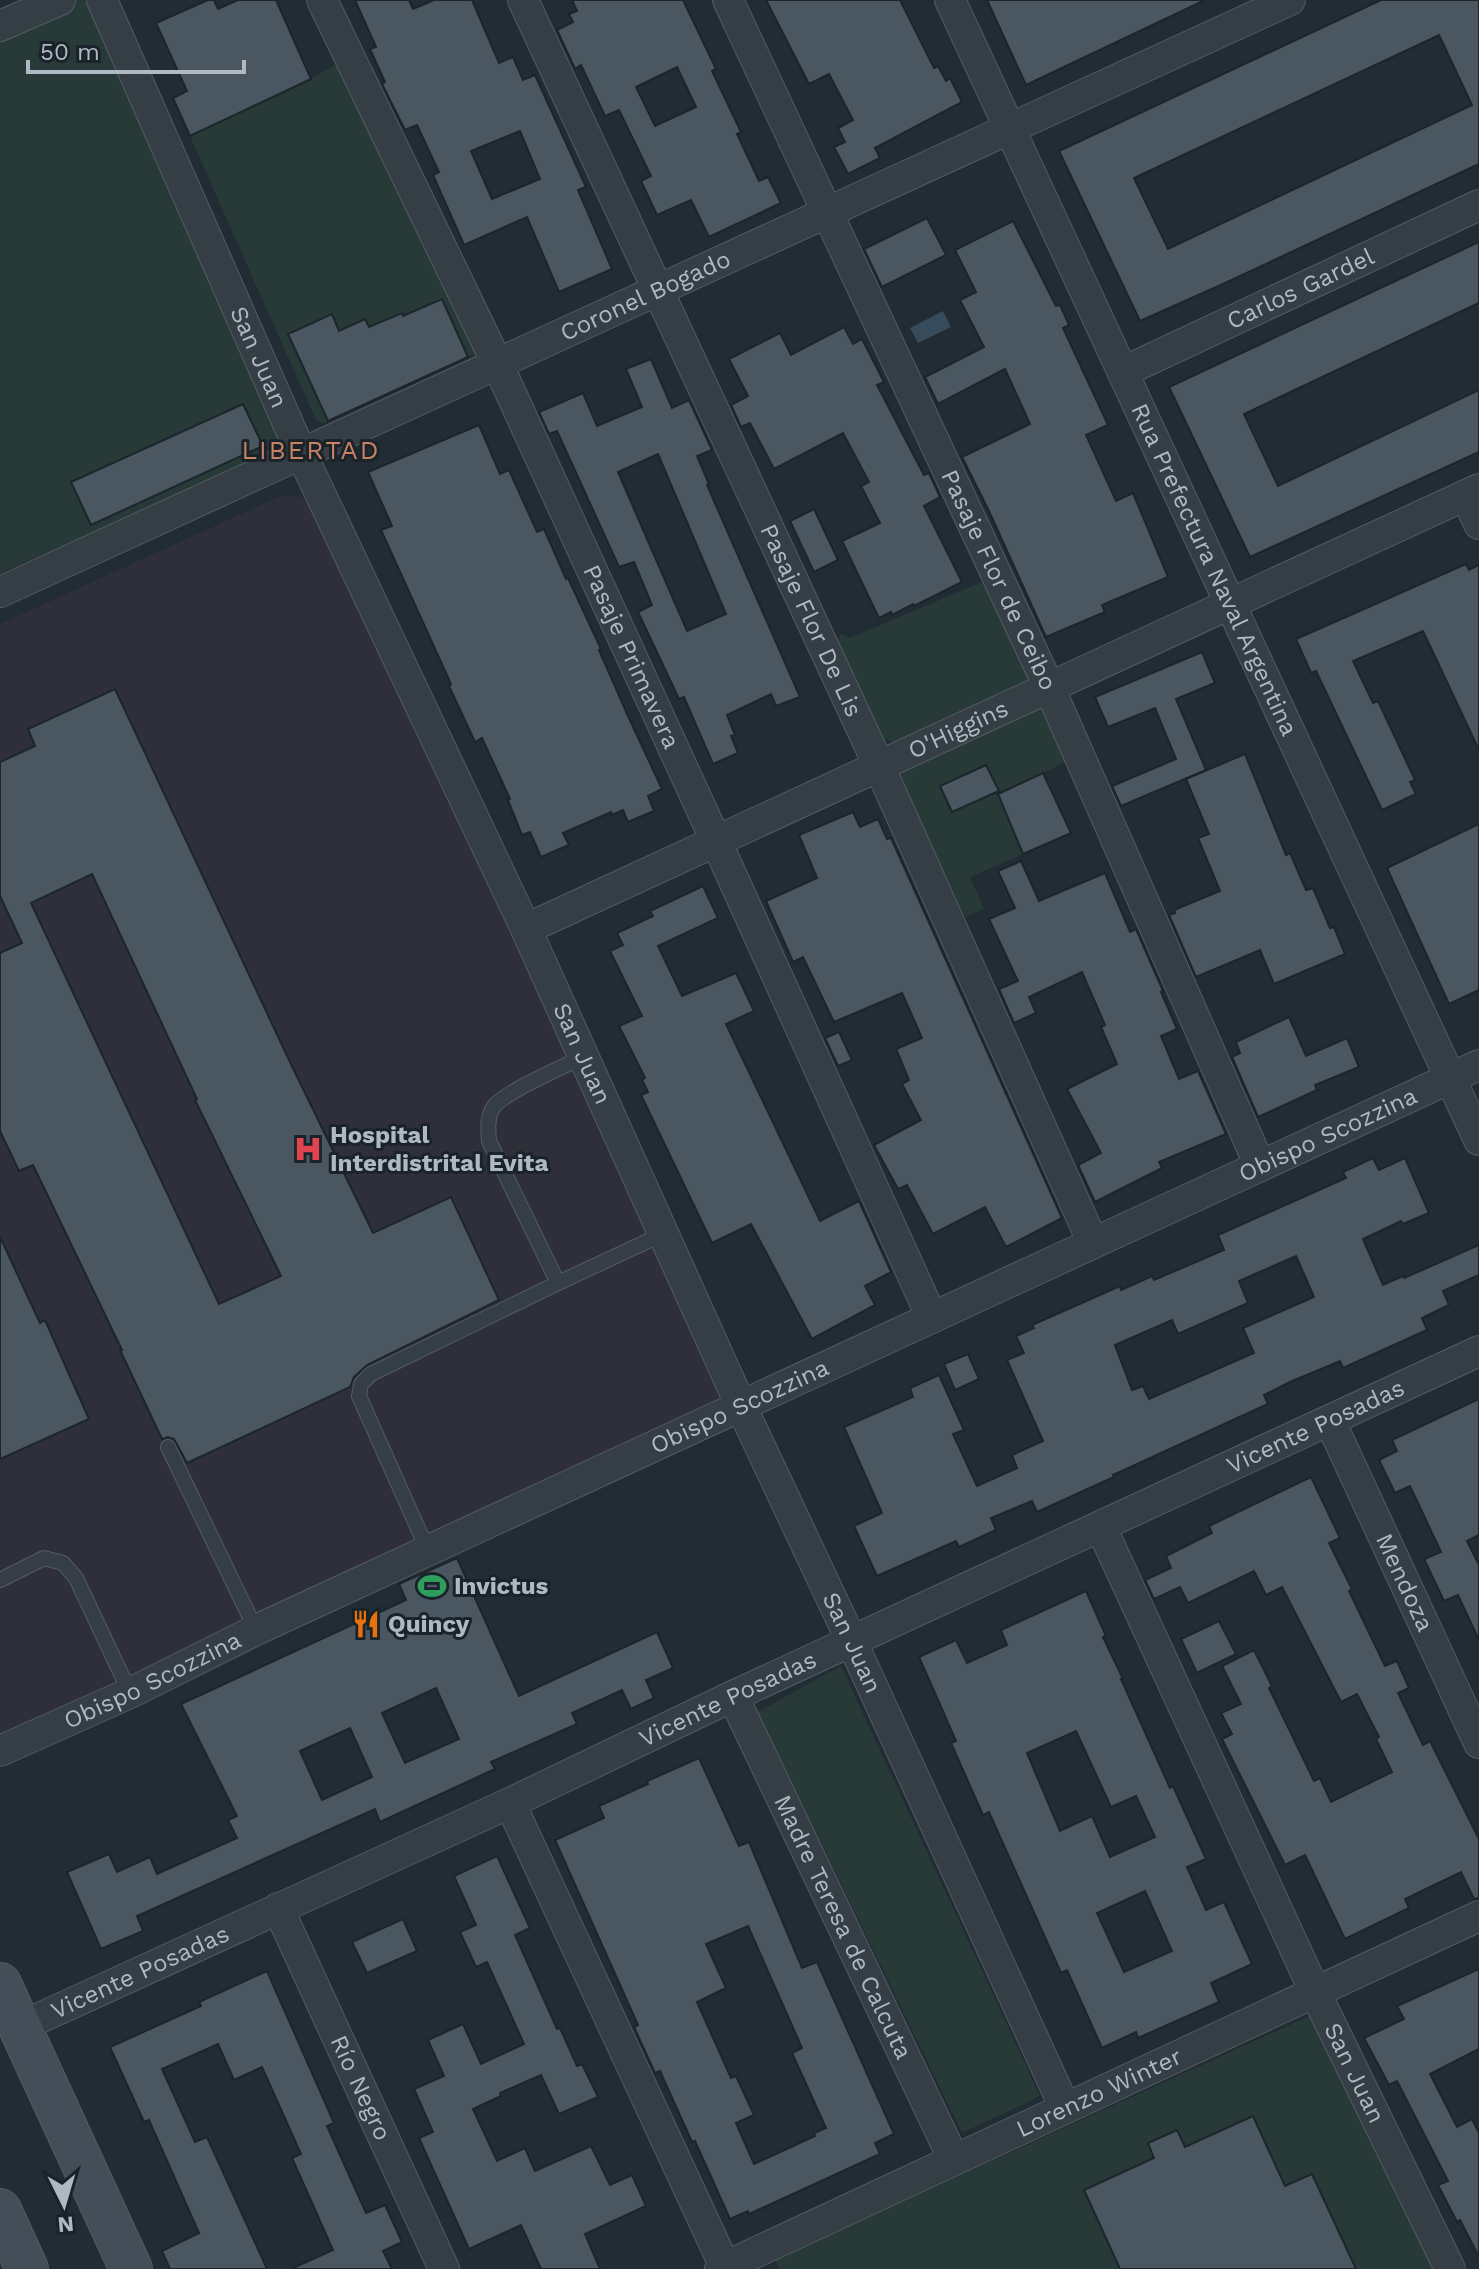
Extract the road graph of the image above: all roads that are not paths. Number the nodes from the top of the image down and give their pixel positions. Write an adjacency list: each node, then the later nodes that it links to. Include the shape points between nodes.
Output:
1 (60, 0): 9 (street)
2 (102, 0): 16 (street, San Juan)
3 (322, 0): 14 (street, Pasaje Primavera)
4 (523, 0): 13 (street, Pasaje Flor De Lis)
5 (728, 0): 12 (street, Pasaje Flor de Ceibo)
6 (950, 0): 10 (street, Rua Prefectura Naval Argentina)
7 (1290, 0): 8 (street, Coronel Bogado)
8 (1238, 11): 10 (street, Coronel Bogado)
9 (0, 26)
10 (1010, 128): 12 (street, Coronel Bogado); 15 (street, Rua Prefectura Naval Argentina)
11 (1479, 205): 15 (street, Carlos Gardel)
12 (828, 210): 13 (street, Coronel Bogado); 21 (street, Pasaje Flor de Ceibo)
13 (657, 289): 14 (street, Coronel Bogado); 22 (street, Pasaje Flor De Lis)
14 (497, 363): 16 (street, Coronel Bogado); 23 (street, Pasaje Primavera)
15 (1123, 372): 20 (street, Rua Prefectura Naval Argentina)
16 (301, 453): 19 (street, Coronel Bogado); 24 (street, San Juan)
17 (1472, 492): 18 (street); 20 (street, O'Higgins)
18 (1479, 524)
19 (0, 592)
20 (1230, 603): 21 (street, O'Higgins); 27 (street, Rua Prefectura Naval Argentina)
21 (1049, 687): 22 (street, O'Higgins); 29 (street, Pasaje Flor de Ceibo)
22 (879, 766): 23 (street, O'Higgins); 31 (street, Pasaje Flor De Lis)
23 (716, 841): 24 (street, O'Higgins); 33 (street, Pasaje Primavera)
24 (526, 929): 25 (street, San Juan)
25 (583, 1057): 30 (street, San Juan); 32 (lane, via 509,1094 494,1106 488,1122 489,1141)
26 (1479, 1065): 27 (street, Obispo Scozzina)
27 (1450, 1078): 28 (street, Rua Prefectura Naval Argentina); 29 (street, Obispo Scozzina)
28 (1479, 1140)
29 (1260, 1166): 31 (street, Obispo Scozzina)
30 (663, 1234): 32 (lane); 35 (street, San Juan)
31 (1093, 1243): 33 (street, Obispo Scozzina)
32 (558, 1283): 39 (lane, via 371,1374 361,1384 359,1396)
33 (932, 1318): 35 (street, Obispo Scozzina)
34 (1479, 1351): 36 (street, Vicente Posadas)
35 (741, 1406): 39 (street, Obispo Scozzina); 42 (street, San Juan)
36 (1330, 1421): 38 (street, Vicente Posadas); 45 (street, Mendoza)
37 (168, 1447): 41 (lane)
38 (1101, 1527): 42 (street, Vicente Posadas); 51 (street, San Juan)
39 (428, 1551): 41 (street, Obispo Scozzina)
40 (0, 1580): 43 (lane, via 44,1558 63,1563 76,1578)
41 (256, 1630): 43 (street, Obispo Scozzina)
42 (852, 1642): 44 (street, Vicente Posadas); 53 (street, San Juan)
43 (130, 1693): 46 (street, Obispo Scozzina)
44 (733, 1696): 47 (street, Vicente Posadas); 54 (street, Madre Teresa de Calcuta)
45 (1479, 1743)
46 (2, 1746)
47 (510, 1803): 48 (street, Vicente Posadas); 56 (street)
48 (278, 1908): 52 (street, Vicente Posadas); 59 (street, Río Negro)
49 (1479, 1916): 51 (street, Lorenzo Winter)
50 (0, 1984): 52 (main road)
51 (1315, 1992): 53 (street, Lorenzo Winter); 60 (street, San Juan)
52 (20, 2027): 58 (main road)
53 (1065, 2108): 54 (street, Lorenzo Winter)
54 (954, 2160): 56 (street, Lorenzo Winter)
55 (0, 2210): 57 (main road)
56 (724, 2268)
57 (27, 2269)
58 (131, 2269)
59 (444, 2269)
60 (1450, 2269)

